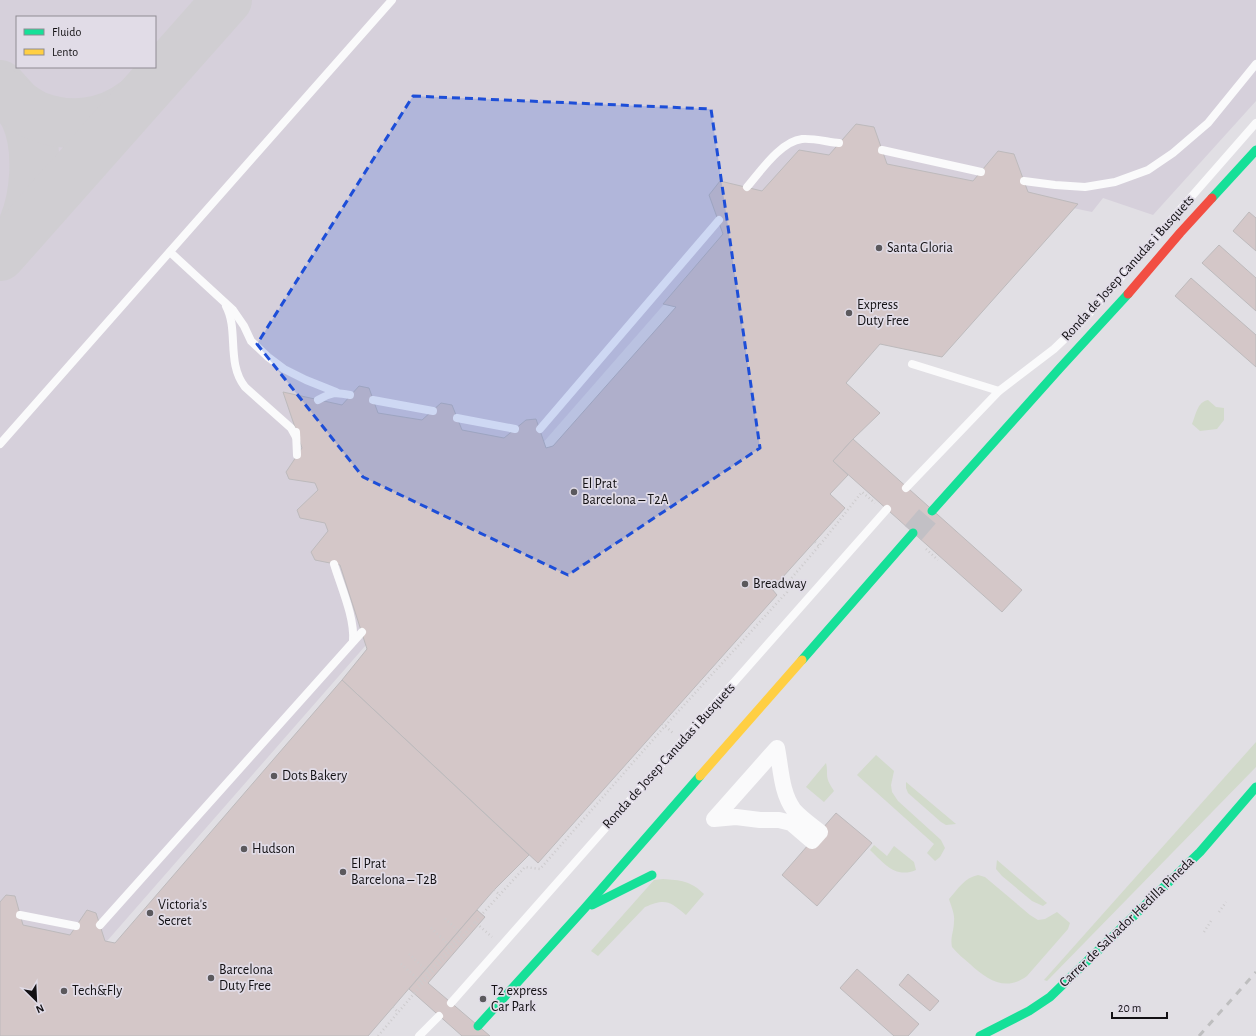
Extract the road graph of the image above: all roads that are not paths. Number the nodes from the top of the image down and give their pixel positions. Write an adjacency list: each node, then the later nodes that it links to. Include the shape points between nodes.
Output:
1 (392, 0): 11 (lane)
2 (1256, 64): 8 (lane, via 1208,123 1173,153 1148,170 1115,182 1085,187)
3 (1256, 123): 14 (lane, Ronda de Josep Canudas i Busquets, via 1080,324)
4 (839, 143): 9 (lane, via 802,139 790,142)
5 (882, 150): 7 (lane)
6 (1256, 150): 27 (main road, Ronda de Josep Canudas i Busquets)
7 (981, 172)
8 (1024, 181)
9 (747, 187)
10 (719, 220): 21 (lane)
11 (170, 252): 12 (lane); 23 (lane)
12 (221, 299): 15 (lane, via 239,317 251,341 268,357 284,369); 24 (lane, via 230,315 235,367 240,381 296,433)
13 (912, 364): 14 (lane)
14 (999, 391): 25 (lane, Ronda de Josep Canudas i Busquets)
15 (336, 392): 16 (lane); 17 (lane)
16 (350, 395)
17 (318, 400)
18 (373, 400): 19 (lane)
19 (432, 411)
20 (457, 418): 22 (lane)
21 (539, 427)
22 (515, 429)
23 (0, 444)
24 (297, 456)
25 (906, 488)
26 (887, 509): 39 (lane, Ronda de Josep Canudas i Busquets)
27 (932, 511)
28 (913, 533): 35 (main road)
29 (334, 564): 31 (lane, via 354,631)
30 (362, 632): 31 (lane)
31 (353, 641): 37 (lane, via 112,911)
32 (777, 748): 32 (street, via 714,819 736,817 791,822 812,841 820,832 793,809 782,781)
33 (1256, 787): 43 (main road, Carrer de Salvador Hedilla Pineda, via 1200,852 1050,997 1029,1012)
34 (652, 875): 35 (main road)
35 (584, 909): 41 (main road)
36 (20, 915): 38 (lane)
37 (99, 922)
38 (76, 926)
39 (451, 1003)
40 (439, 1016): 42 (lane)
41 (478, 1026)
42 (419, 1036)
43 (980, 1036)

